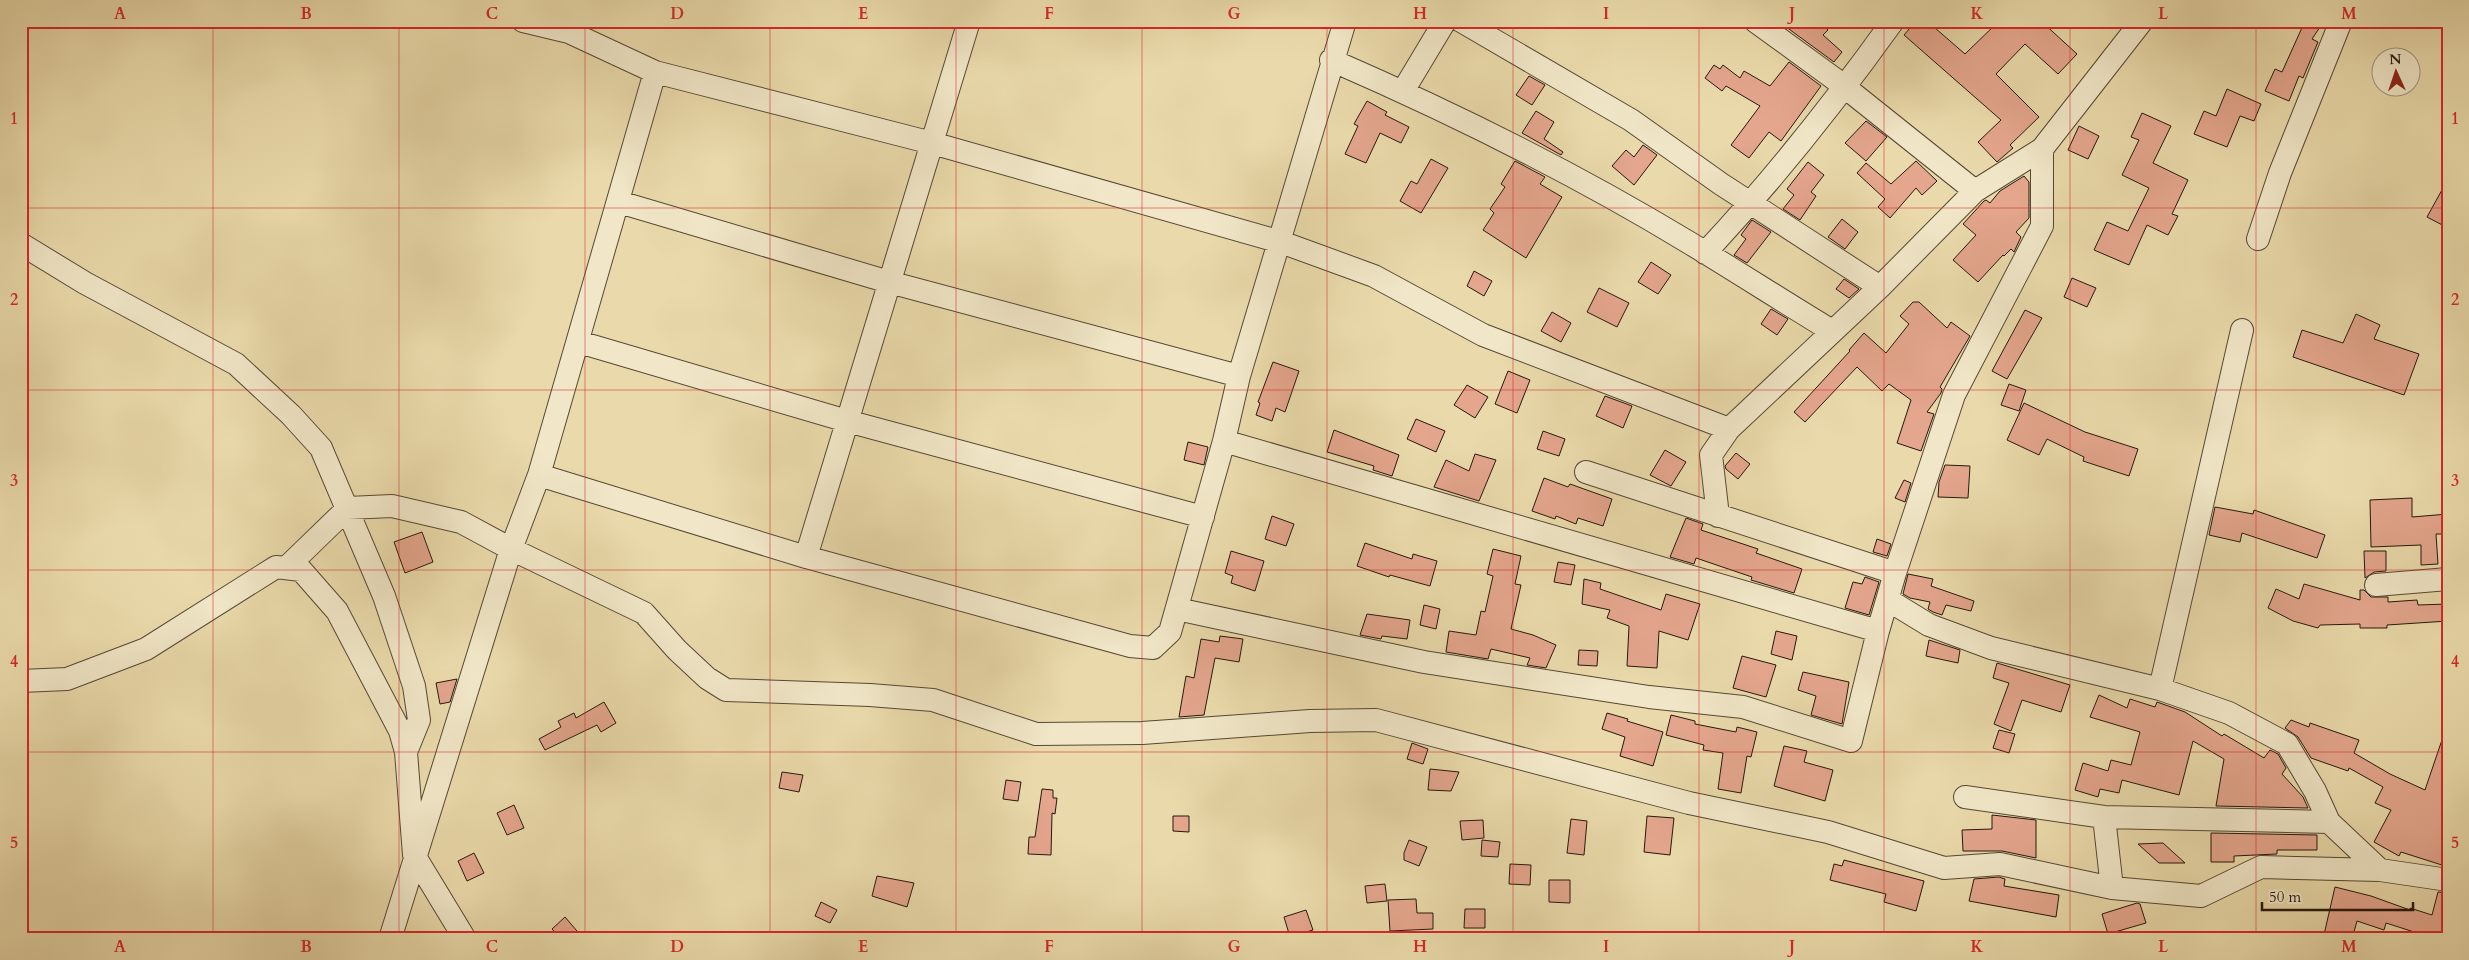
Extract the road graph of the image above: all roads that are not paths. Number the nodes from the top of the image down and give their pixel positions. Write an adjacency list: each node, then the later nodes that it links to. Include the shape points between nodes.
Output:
1 (523, 21): 10 (street)
2 (969, 21): 15 (street)
3 (1344, 21): 11 (street)
4 (1445, 21): 14 (street)
5 (1461, 21): 19 (street, via 1631,120)
6 (1755, 21): 13 (street)
7 (1893, 21): 13 (street)
8 (2142, 21): 16 (street)
9 (2341, 21): 20 (street, via 2280,173)
10 (571, 27): 12 (street)
11 (1331, 60): 14 (street); 21 (street)
12 (656, 72): 15 (street); 18 (street)
13 (1845, 88): 17 (street); 19 (street)
14 (1403, 91): 23 (street, via 1590,186)
15 (932, 143): 21 (street); 24 (street)
16 (2042, 149): 17 (street); 41 (street, via 2042,226 1954,395)
17 (1975, 191): 25 (street)
18 (619, 202): 24 (street); 28 (street)
19 (1751, 204): 23 (street); 25 (street)
20 (2258, 239)
21 (1281, 242): 29 (street); 31 (street, via 1374,276 1484,335)
22 (21, 244): 35 (street, via 85,283 236,364 322,448)
23 (1705, 253): 27 (street)
24 (890, 282): 29 (street); 30 (street)
25 (1880, 287): 27 (street)
26 (2242, 330): 48 (street)
27 (1832, 332): 31 (street)
28 (579, 342): 30 (street); 34 (street)
29 (1239, 376): 32 (street)
30 (848, 421): 37 (street); 39 (street)
31 (1729, 429): 36 (street, via 1711,455)
32 (1224, 441): 37 (street); 46 (street)
33 (1586, 472): 36 (street)
34 (539, 475): 38 (street); 39 (street)
35 (348, 508): 38 (street, via 392,506 461,522); 40 (street); 49 (street, via 384,596 414,686 419,720)
36 (1718, 516): 41 (street)
37 (1203, 517): 45 (street)
38 (511, 549): 53 (street); 56 (street, via 644,613 677,650 707,678 726,690 933,700 1036,734 1142,733 1376,720 1689,803 1828,832 1944,868 2000,864)
39 (806, 557): 45 (street, via 1130,646 1153,648 1170,632)
40 (286, 568): 47 (street, via 276,567 146,649 67,679); 49 (street, via 301,570 337,611 400,731)
41 (1895, 573): 44 (street)
42 (2448, 580): 43 (street)
43 (2376, 585)
44 (1888, 600): 46 (street); 48 (street, via 1929,625 1991,648)
45 (1177, 609): 46 (street, via 1424,662 1619,693 1743,708 1851,741)
46 (1878, 631)
47 (21, 681)
48 (2160, 689): 52 (street, via 2229,713 2287,744 2315,791)
49 (406, 752): 53 (street)
50 (1965, 797): 51 (street)
51 (2104, 817): 52 (street); 56 (street)
52 (2328, 822): 54 (street)
53 (414, 855): 57 (street); 58 (street)
54 (2380, 870): 55 (street); 56 (street, via 2261,867 2201,896)
55 (2448, 880)
56 (2112, 888)
57 (390, 939)
58 (464, 939)

